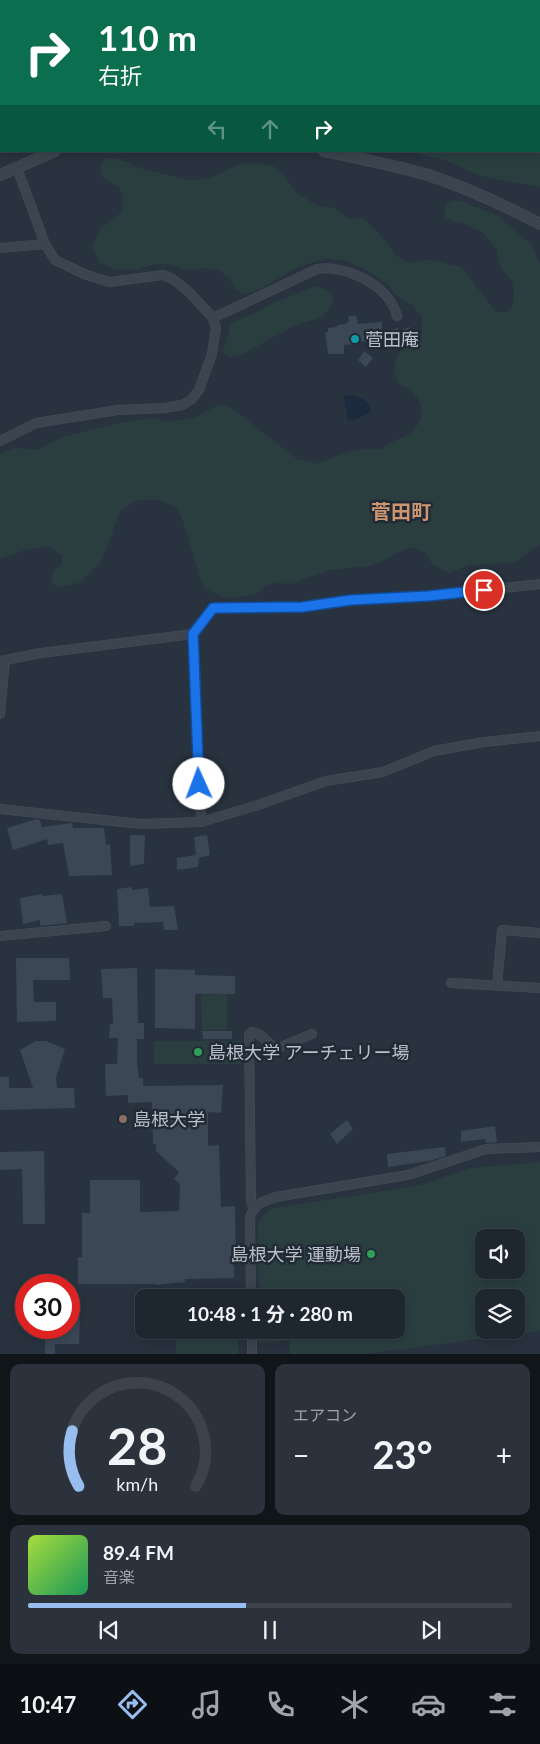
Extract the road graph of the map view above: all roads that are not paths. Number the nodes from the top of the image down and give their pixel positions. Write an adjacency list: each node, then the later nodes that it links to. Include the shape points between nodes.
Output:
1 (54, 152): 3 (street)
2 (329, 152): 5 (street, via 428,176 499,202)
3 (17, 168): 4 (street); 6 (street)
4 (0, 176)
5 (540, 224)
6 (45, 244): 7 (street); 9 (street, via 55,260 109,282 163,275 173,279)
7 (0, 248)
8 (397, 316): 9 (street, via 390,298 376,286 338,268 327,267)
9 (213, 318): 10 (street, via 216,328 212,354 192,400 165,408 118,410 36,423)
10 (0, 441)
11 (540, 584): 12 (street, via 302,607 213,608)
12 (193, 634): 13 (street, via 41,653); 17 (street)
13 (3, 661): 14 (street)
14 (0, 714)
15 (540, 736): 17 (street, via 434,751 383,772 326,781)
16 (0, 810): 17 (street, via 141,824)
17 (201, 822)
18 (106, 926): 20 (street)
19 (540, 932): 22 (street, via 502,930)
20 (0, 936)
21 (451, 983): 22 (street)
22 (497, 986): 23 (street)
23 (540, 988)
24 (312, 1034): 26 (street, via 278,1048 258,1033 249,1035 251,1201)
25 (540, 1147): 26 (street, via 486,1149 408,1175 276,1197)
26 (254, 1208): 27 (street, via 250,1217)
27 (251, 1289)
28 (252, 1339): 29 (street)
29 (252, 1354)

